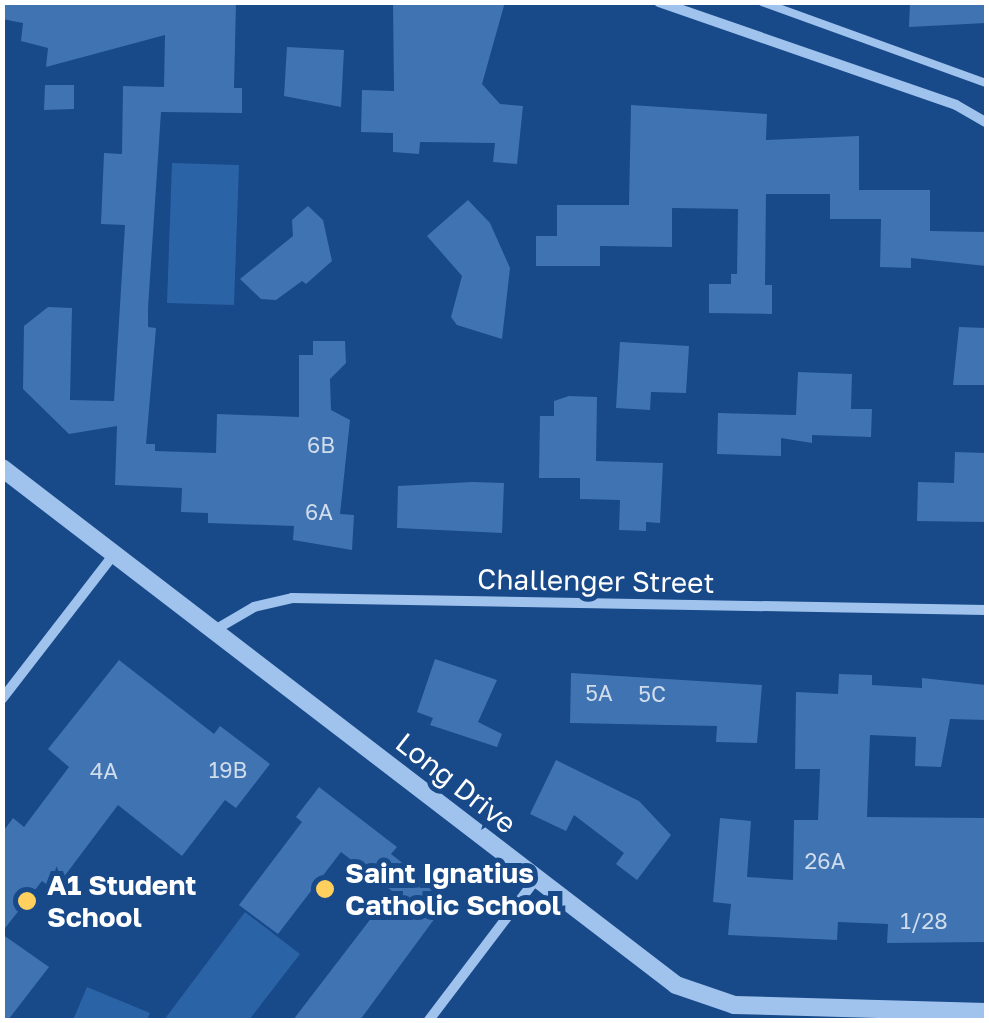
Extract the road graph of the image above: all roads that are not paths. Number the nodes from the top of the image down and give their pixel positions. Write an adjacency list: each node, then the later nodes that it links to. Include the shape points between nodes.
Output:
1 (659, 2): 4 (street, via 956,105)
2 (762, 2): 3 (lane)
3 (986, 82)
4 (986, 122)
5 (2, 468): 6 (street, Long Drive)
6 (114, 554): 8 (street, Long Drive); 9 (street)
7 (986, 610): 8 (street, Challenger Street, via 292,598 254,607)
8 (214, 631): 10 (street, Long Drive)
9 (2, 699)
10 (536, 880): 11 (street, Long Drive, via 651,969 717,1002); 12 (street)
11 (986, 1012)
12 (429, 1020)

